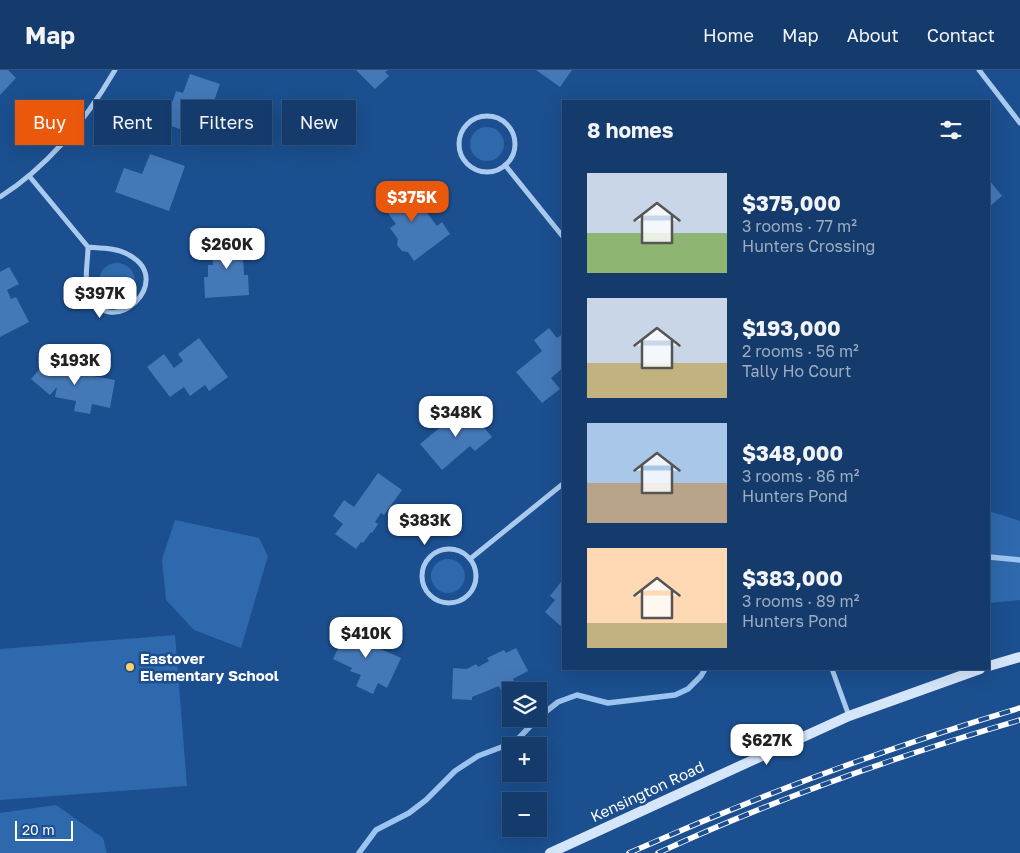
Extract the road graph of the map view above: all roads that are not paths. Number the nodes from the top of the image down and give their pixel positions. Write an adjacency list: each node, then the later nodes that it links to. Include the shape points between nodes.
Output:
1 (116, 70): 5 (street, via 84,120)
2 (980, 70): 3 (street)
3 (1020, 122)
4 (505, 166): 4 (street, via 514,151 513,133 509,126 494,116 469,122 463,129 459,146 466,162 472,168 489,172); 7 (street)
5 (30, 177): 6 (street); 8 (street)
6 (0, 197)
7 (562, 236)
8 (88, 247): 8 (street, via 87,286 94,303 111,312 132,307 140,300 146,281 138,262 120,252)
9 (562, 485): 10 (street)
10 (470, 559): 10 (street, via 464,553 448,548 432,554 422,569 421,577 427,593 441,603 466,598 476,575)
11 (1020, 657): 12 (street)
12 (990, 666)
13 (832, 670): 15 (street)
14 (977, 670): 15 (street, Kensington Road)
15 (849, 716): 16 (street, Kensington Road)
16 (550, 853)

